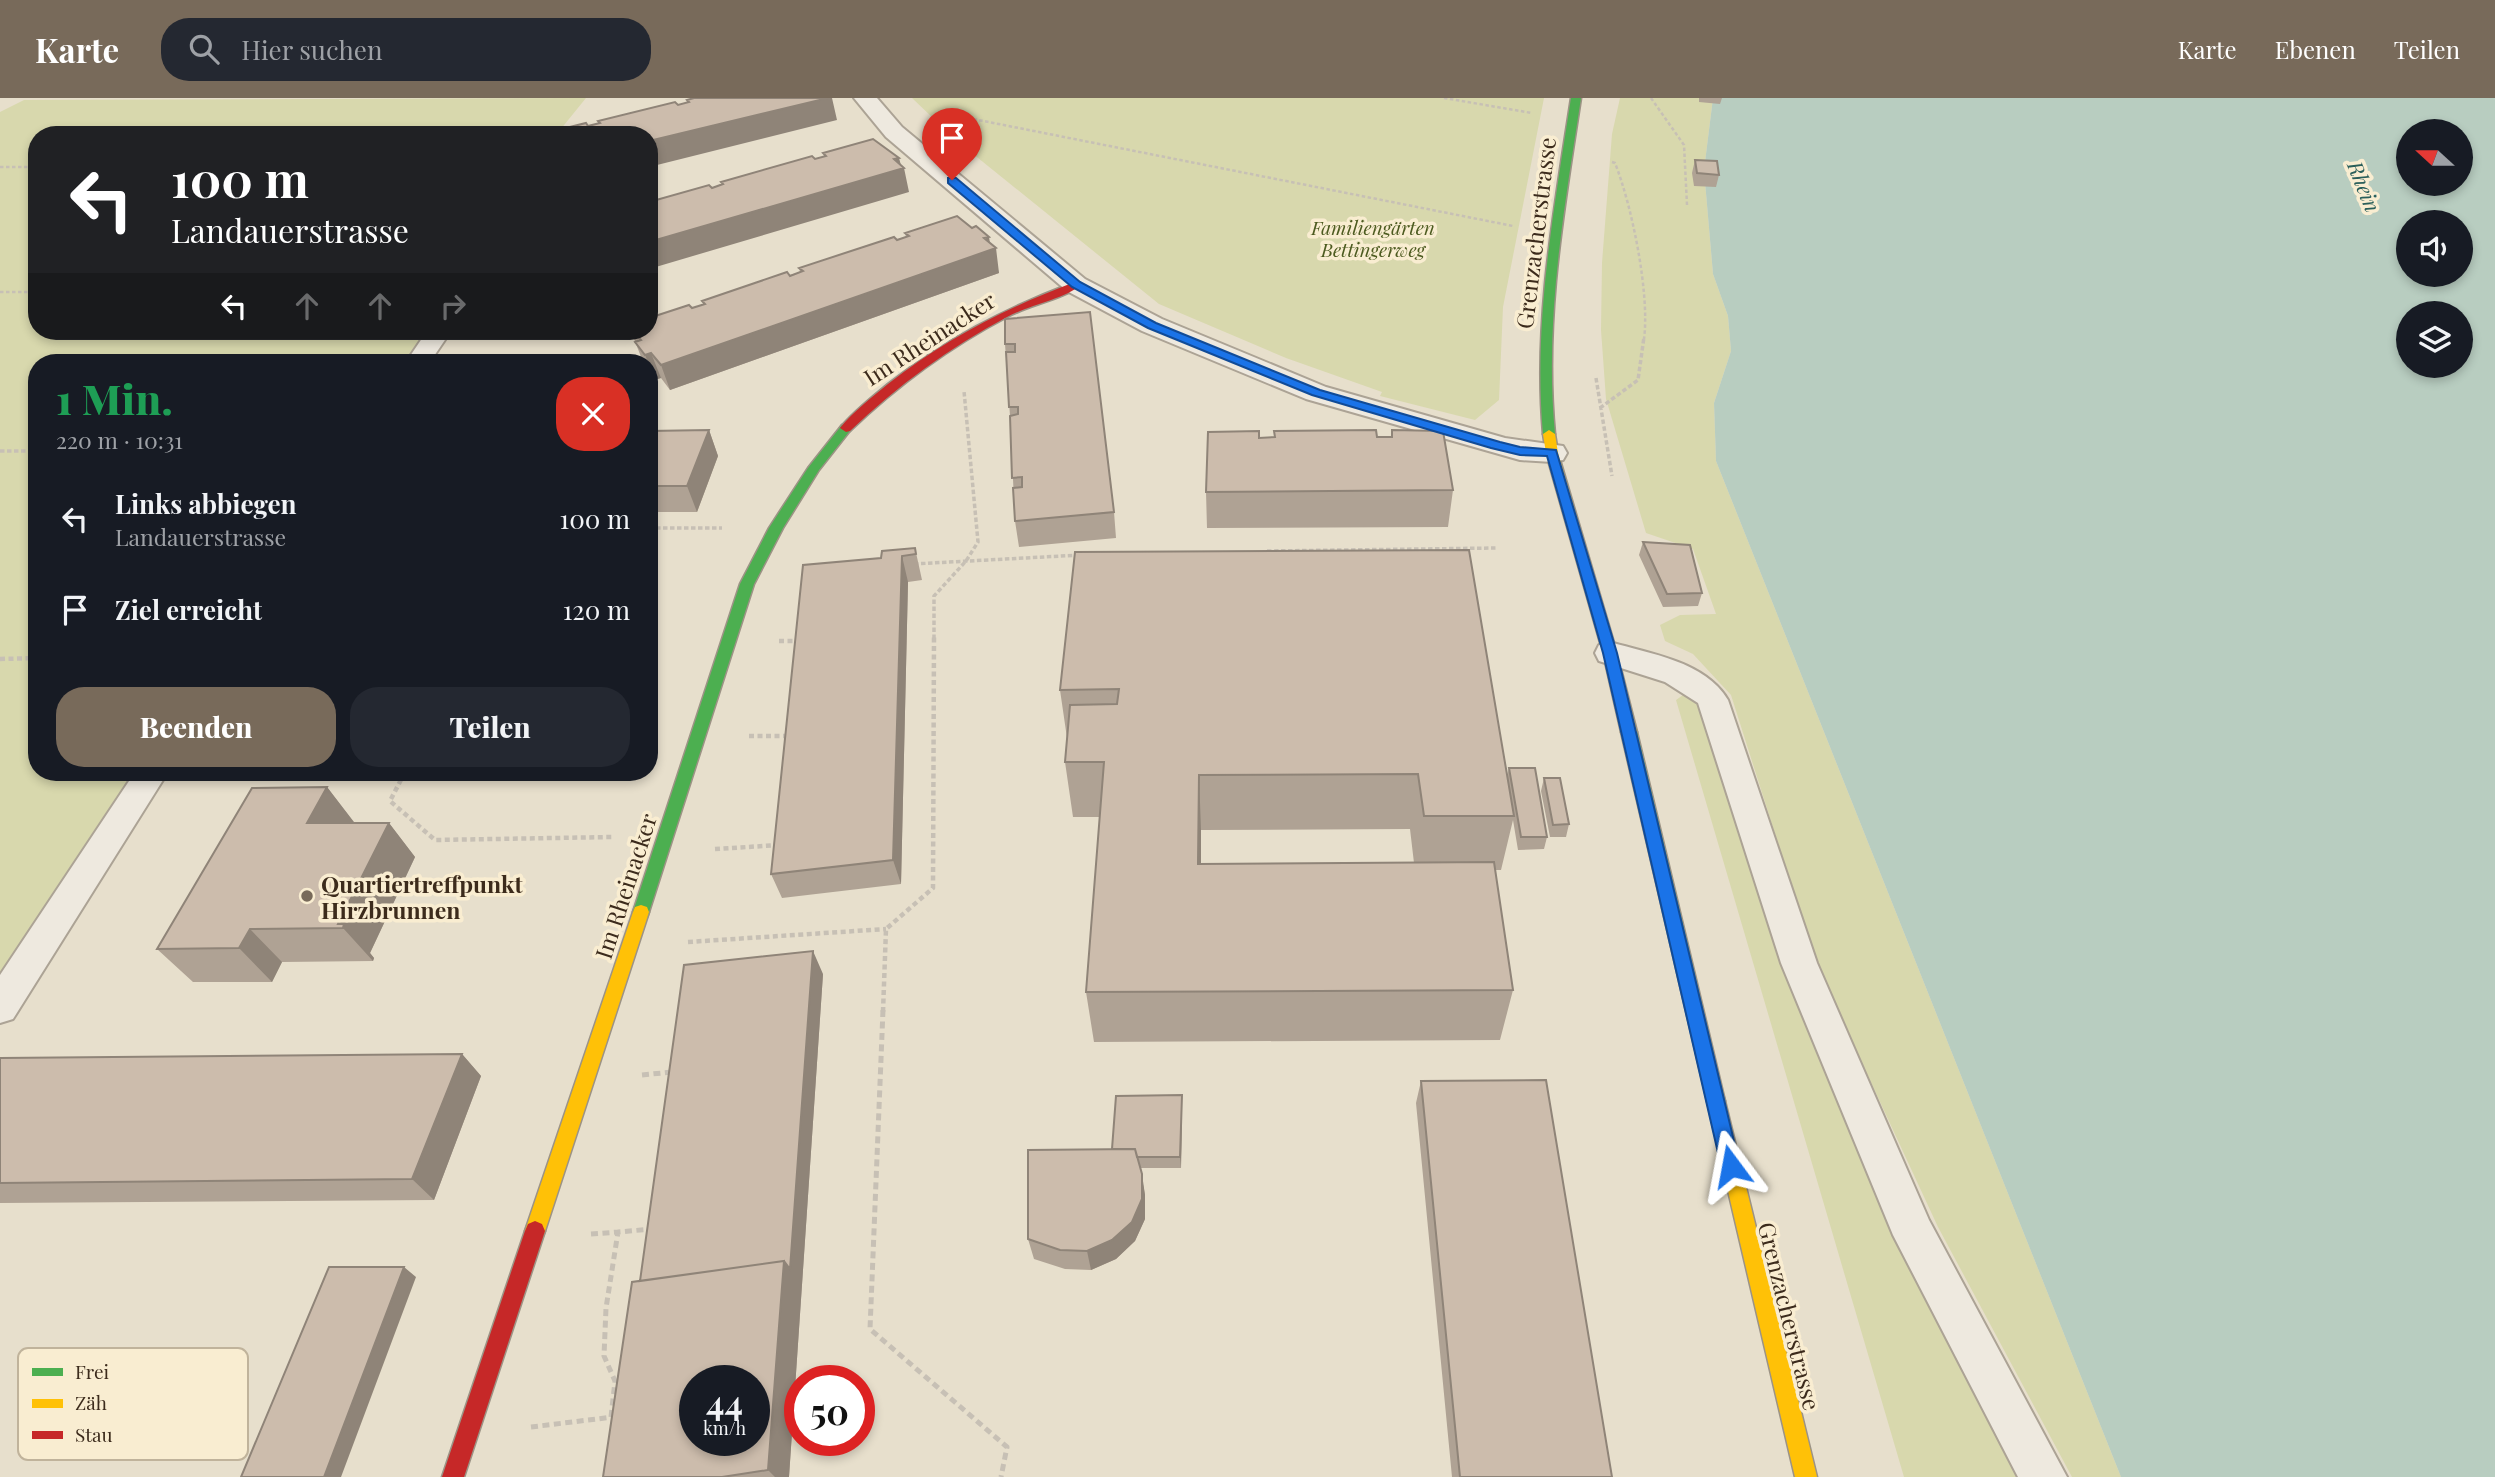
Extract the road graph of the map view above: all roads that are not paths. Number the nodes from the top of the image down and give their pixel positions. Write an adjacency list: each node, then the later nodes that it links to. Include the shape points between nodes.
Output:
1 (865, 98): 3 (street, via 894,132)
2 (1576, 98): 4 (main road, Grenzacherstrasse, via 1548,291 1545,402)
3 (1076, 285): 4 (street, via 1163,330 1316,393 1496,445); 8 (main road, Im Rheinacker, via 1008,312 968,335 868,406 837,436 776,528 747,584)
4 (1552, 453): 5 (main road, Grenzacherstrasse)
5 (1610, 653): 9 (main road, Grenzacherstrasse); 10 (lane, via 1661,669 1709,696 1798,963 1914,1236)
6 (146, 781): 7 (lane)
7 (0, 1007)
8 (453, 1477)
9 (1806, 1477)
10 (2043, 1477)

